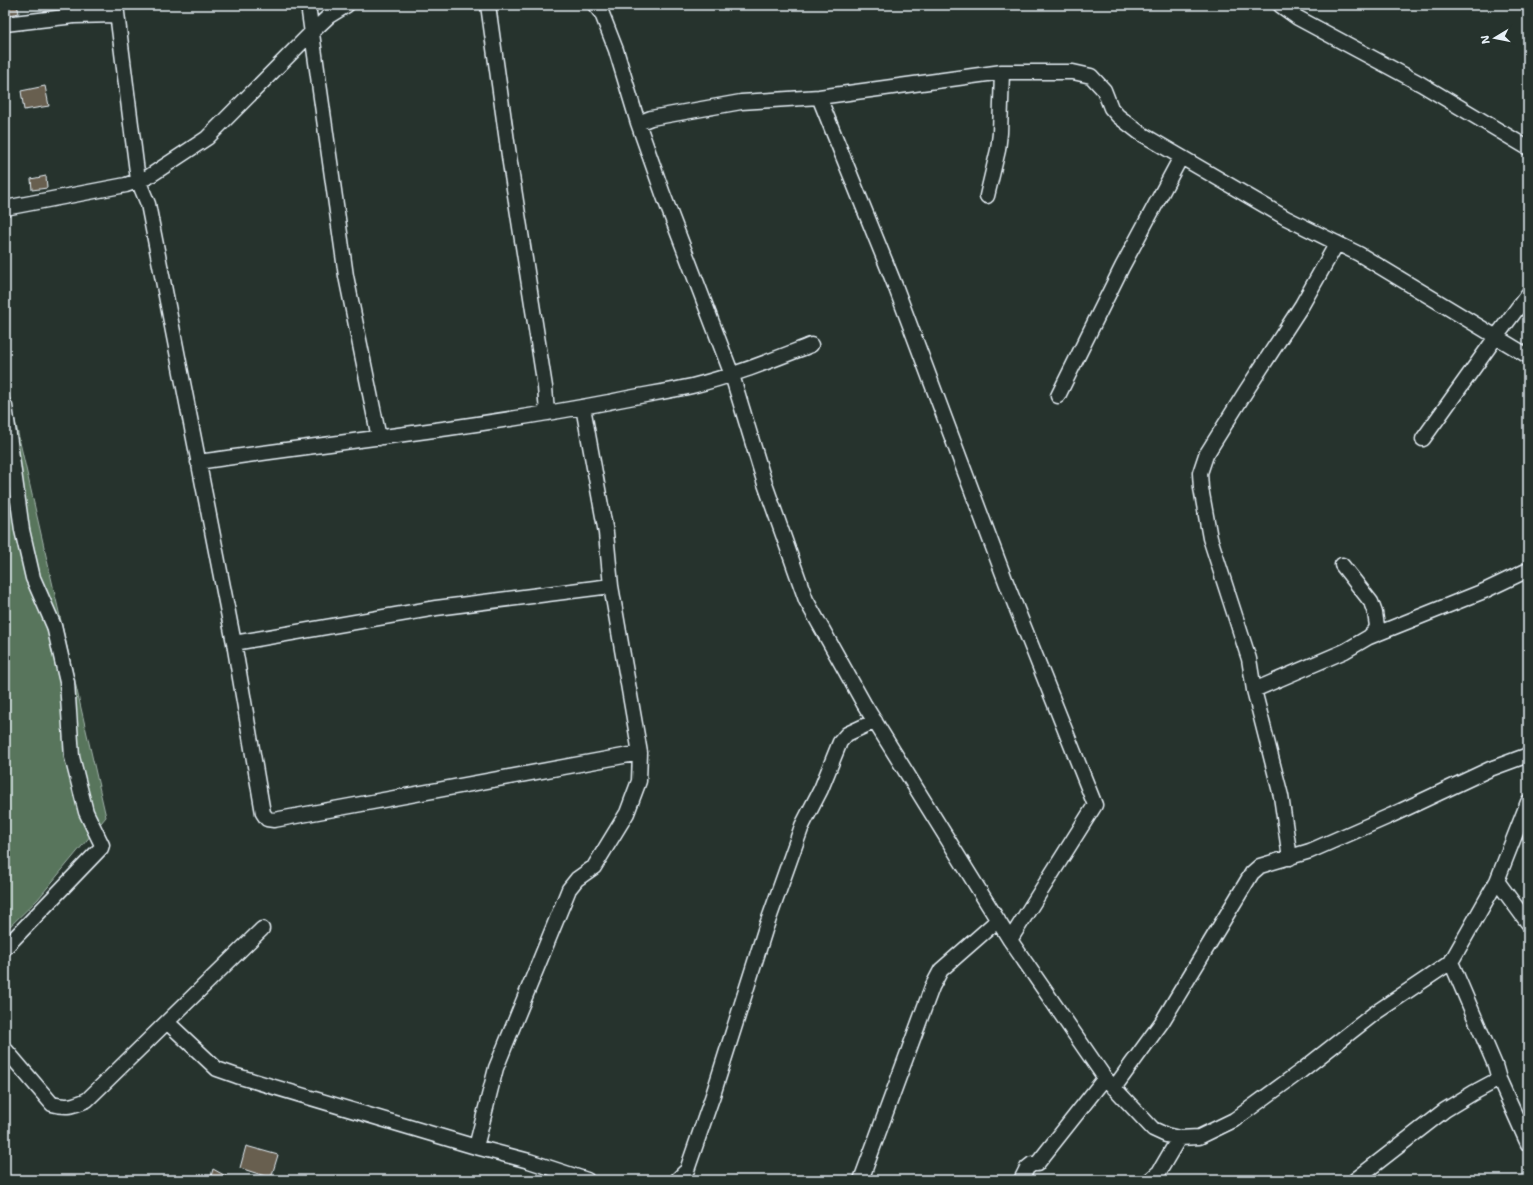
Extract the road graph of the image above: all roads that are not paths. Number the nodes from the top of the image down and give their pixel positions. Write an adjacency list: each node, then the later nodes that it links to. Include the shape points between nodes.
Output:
1 (308, 5): 8 (street)
2 (347, 5): 8 (street, via 329,16)
3 (488, 5): 26 (street)
4 (595, 5): 11 (street, via 602,14 616,50)
5 (1280, 5): 12 (street)
6 (116, 10): 7 (street); 14 (street)
7 (5, 24)
8 (313, 31): 14 (street, via 207,138 148,177); 27 (street, via 346,276)
9 (1002, 72): 10 (street); 13 (street, via 1073,72 1091,76 1104,90 1111,108 1118,116 1140,133); 15 (street, via 1000,138)
10 (819, 98): 11 (street, via 741,102 651,118); 45 (street, via 896,288 1006,582 1095,805)
11 (638, 123): 22 (street)
12 (1528, 148)
13 (1181, 157): 17 (street, via 1286,218); 23 (street, via 1122,267)
14 (138, 180): 16 (street, via 126,185); 29 (street, via 148,204)
15 (987, 196)
16 (5, 208)
17 (1337, 243): 19 (street); 35 (street, via 1302,305 1206,455 1200,473 1210,538 1249,659)
18 (1528, 294): 19 (street)
19 (1496, 337): 21 (street); 28 (street)
20 (811, 345): 22 (street)
21 (1528, 356)
22 (732, 374): 25 (street, via 692,386); 36 (street, via 765,484 806,600)
23 (1058, 396)
24 (5, 406): 46 (street, via 22,530 33,578 54,626 67,682 72,757 86,812 102,845)
25 (583, 407): 26 (street); 32 (street, via 606,533)
26 (547, 413): 27 (street)
27 (378, 438): 29 (street)
28 (1423, 439)
29 (198, 462): 34 (street)
30 (1342, 566): 33 (street, via 1370,602 1375,613 1377,626)
31 (1528, 570): 33 (street, via 1484,591)
32 (611, 586): 34 (street, via 436,608); 37 (street)
33 (1370, 637): 35 (street, via 1345,651)
34 (234, 643): 37 (street, via 263,813 268,819 274,820)
35 (1254, 690): 40 (street, via 1281,796)
36 (875, 721): 42 (street); 56 (street, via 847,734 840,742 821,789 802,826 765,930 687,1170)
37 (640, 753): 54 (street, via 639,781 627,813 594,867 577,879 569,889 496,1068)
38 (1528, 755): 40 (street, via 1490,769 1386,818)
39 (1528, 802): 41 (street)
40 (1290, 858): 51 (street, via 1260,866 1252,873 1162,1022)
41 (1496, 881): 43 (street); 47 (street)
42 (998, 920): 45 (street); 57 (street, via 941,970 937,977)
43 (1528, 923)
44 (262, 929): 48 (street)
45 (1010, 940): 51 (street)
46 (5, 948)
47 (1450, 962): 50 (street); 52 (street, via 1375,1013 1234,1120 1199,1137)
48 (167, 1022): 49 (street, via 87,1100 73,1106 62,1107 52,1104); 54 (street, via 217,1068)
49 (5, 1049)
50 (1499, 1079): 53 (street); 60 (street, via 1445,1110)
51 (1109, 1083): 52 (street, via 1153,1129); 58 (street, via 1037,1164 1027,1168)
52 (1179, 1138): 59 (street, via 1159,1172)
53 (1528, 1144)
54 (476, 1147): 55 (street)
55 (587, 1180)
56 (677, 1180)
57 (861, 1180)
58 (1022, 1180)
59 (1150, 1180)
60 (1355, 1180)

